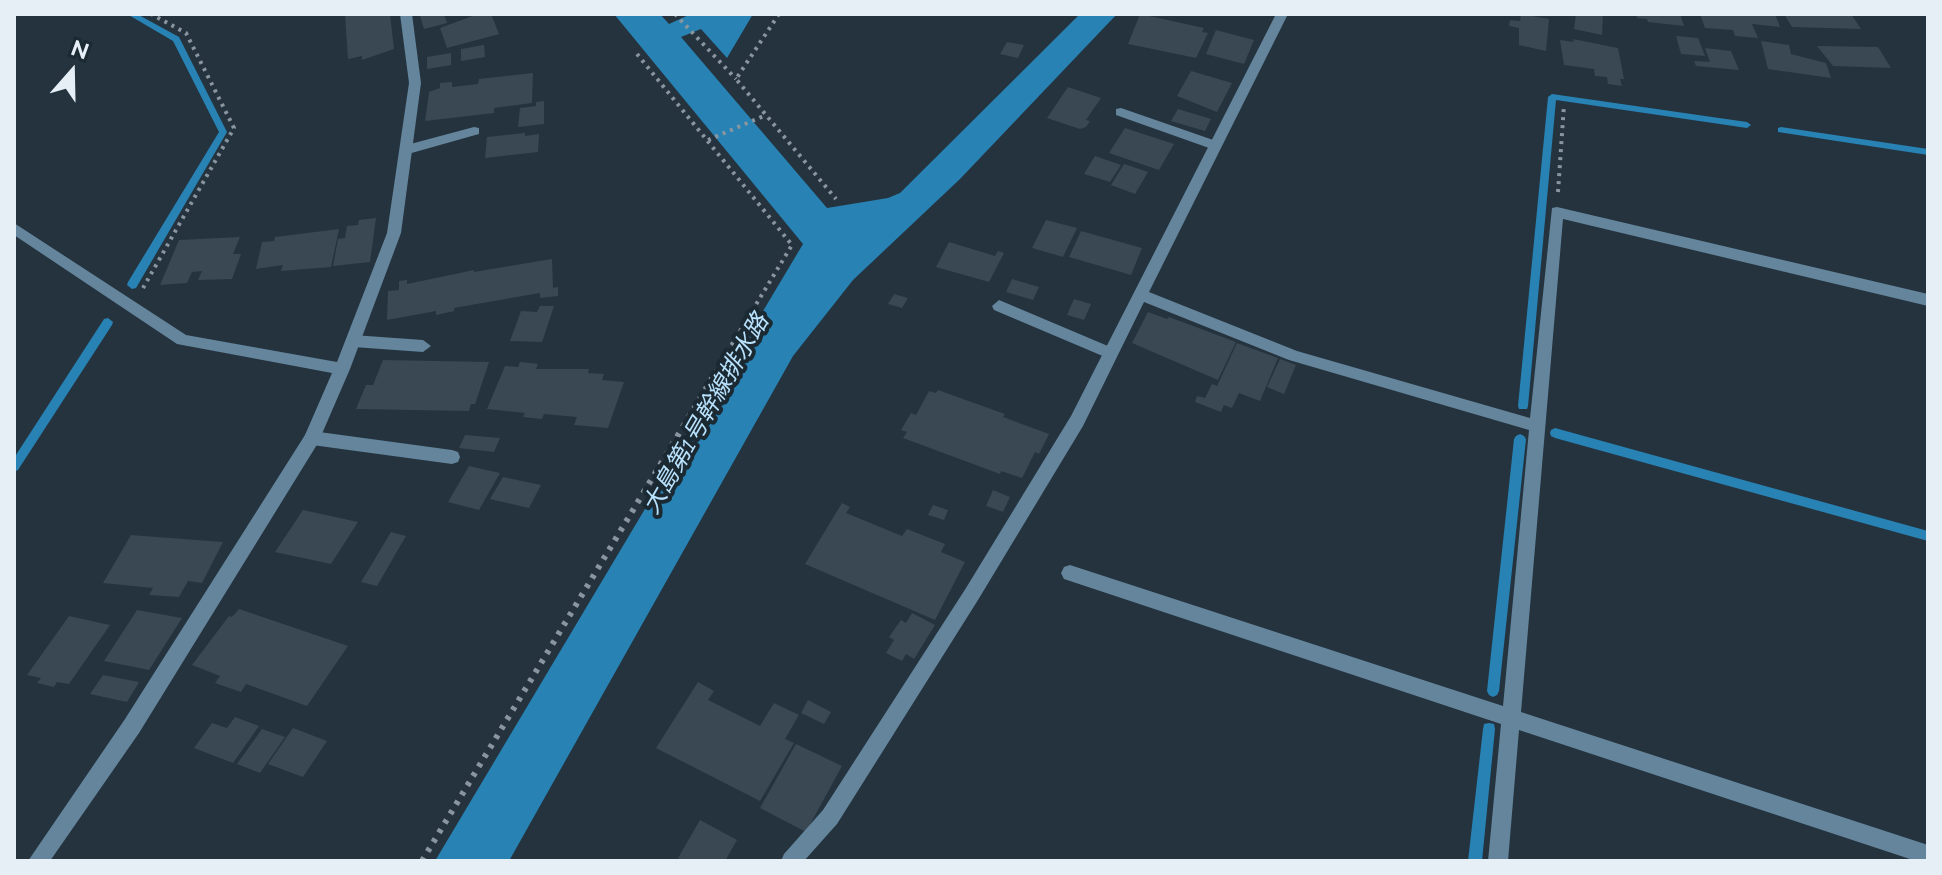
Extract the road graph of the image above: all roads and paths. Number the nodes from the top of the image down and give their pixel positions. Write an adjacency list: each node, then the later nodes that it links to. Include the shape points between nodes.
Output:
1 (151, 14): 21 (path, via 186,33 234,128)
2 (406, 14): 14 (street, via 415,83)
3 (779, 14): 7 (path)
4 (1282, 14): 13 (street)
5 (677, 16): 7 (path)
6 (637, 54): 12 (path)
7 (736, 79): 10 (path)
8 (1564, 105): 16 (path)
9 (1121, 112): 13 (street)
10 (764, 116): 12 (path); 15 (path)
11 (474, 131): 14 (street)
12 (709, 140): 33 (path, via 792,245)
13 (1214, 145): 18 (street)
14 (408, 149): 22 (street, via 394,233)
15 (836, 199)
16 (1557, 212): 19 (street); 26 (street)
17 (14, 228): 21 (street)
18 (1139, 294): 24 (street); 26 (street, via 1294,356)
19 (1928, 300)
20 (999, 306): 24 (street)
21 (132, 307): 25 (street, via 182,340)
22 (353, 341): 23 (street); 25 (street)
23 (423, 346)
24 (1110, 353): 34 (street, via 1077,421 972,594 830,817)
25 (342, 369): 27 (street)
26 (1537, 426): 30 (street)
27 (312, 438): 28 (street); 32 (street, via 132,726)
28 (452, 457)
29 (1070, 573): 30 (street)
30 (1511, 718): 31 (street); 35 (street)
31 (1928, 855)
32 (38, 861)
33 (422, 861)
34 (791, 861)
35 (1498, 861)

